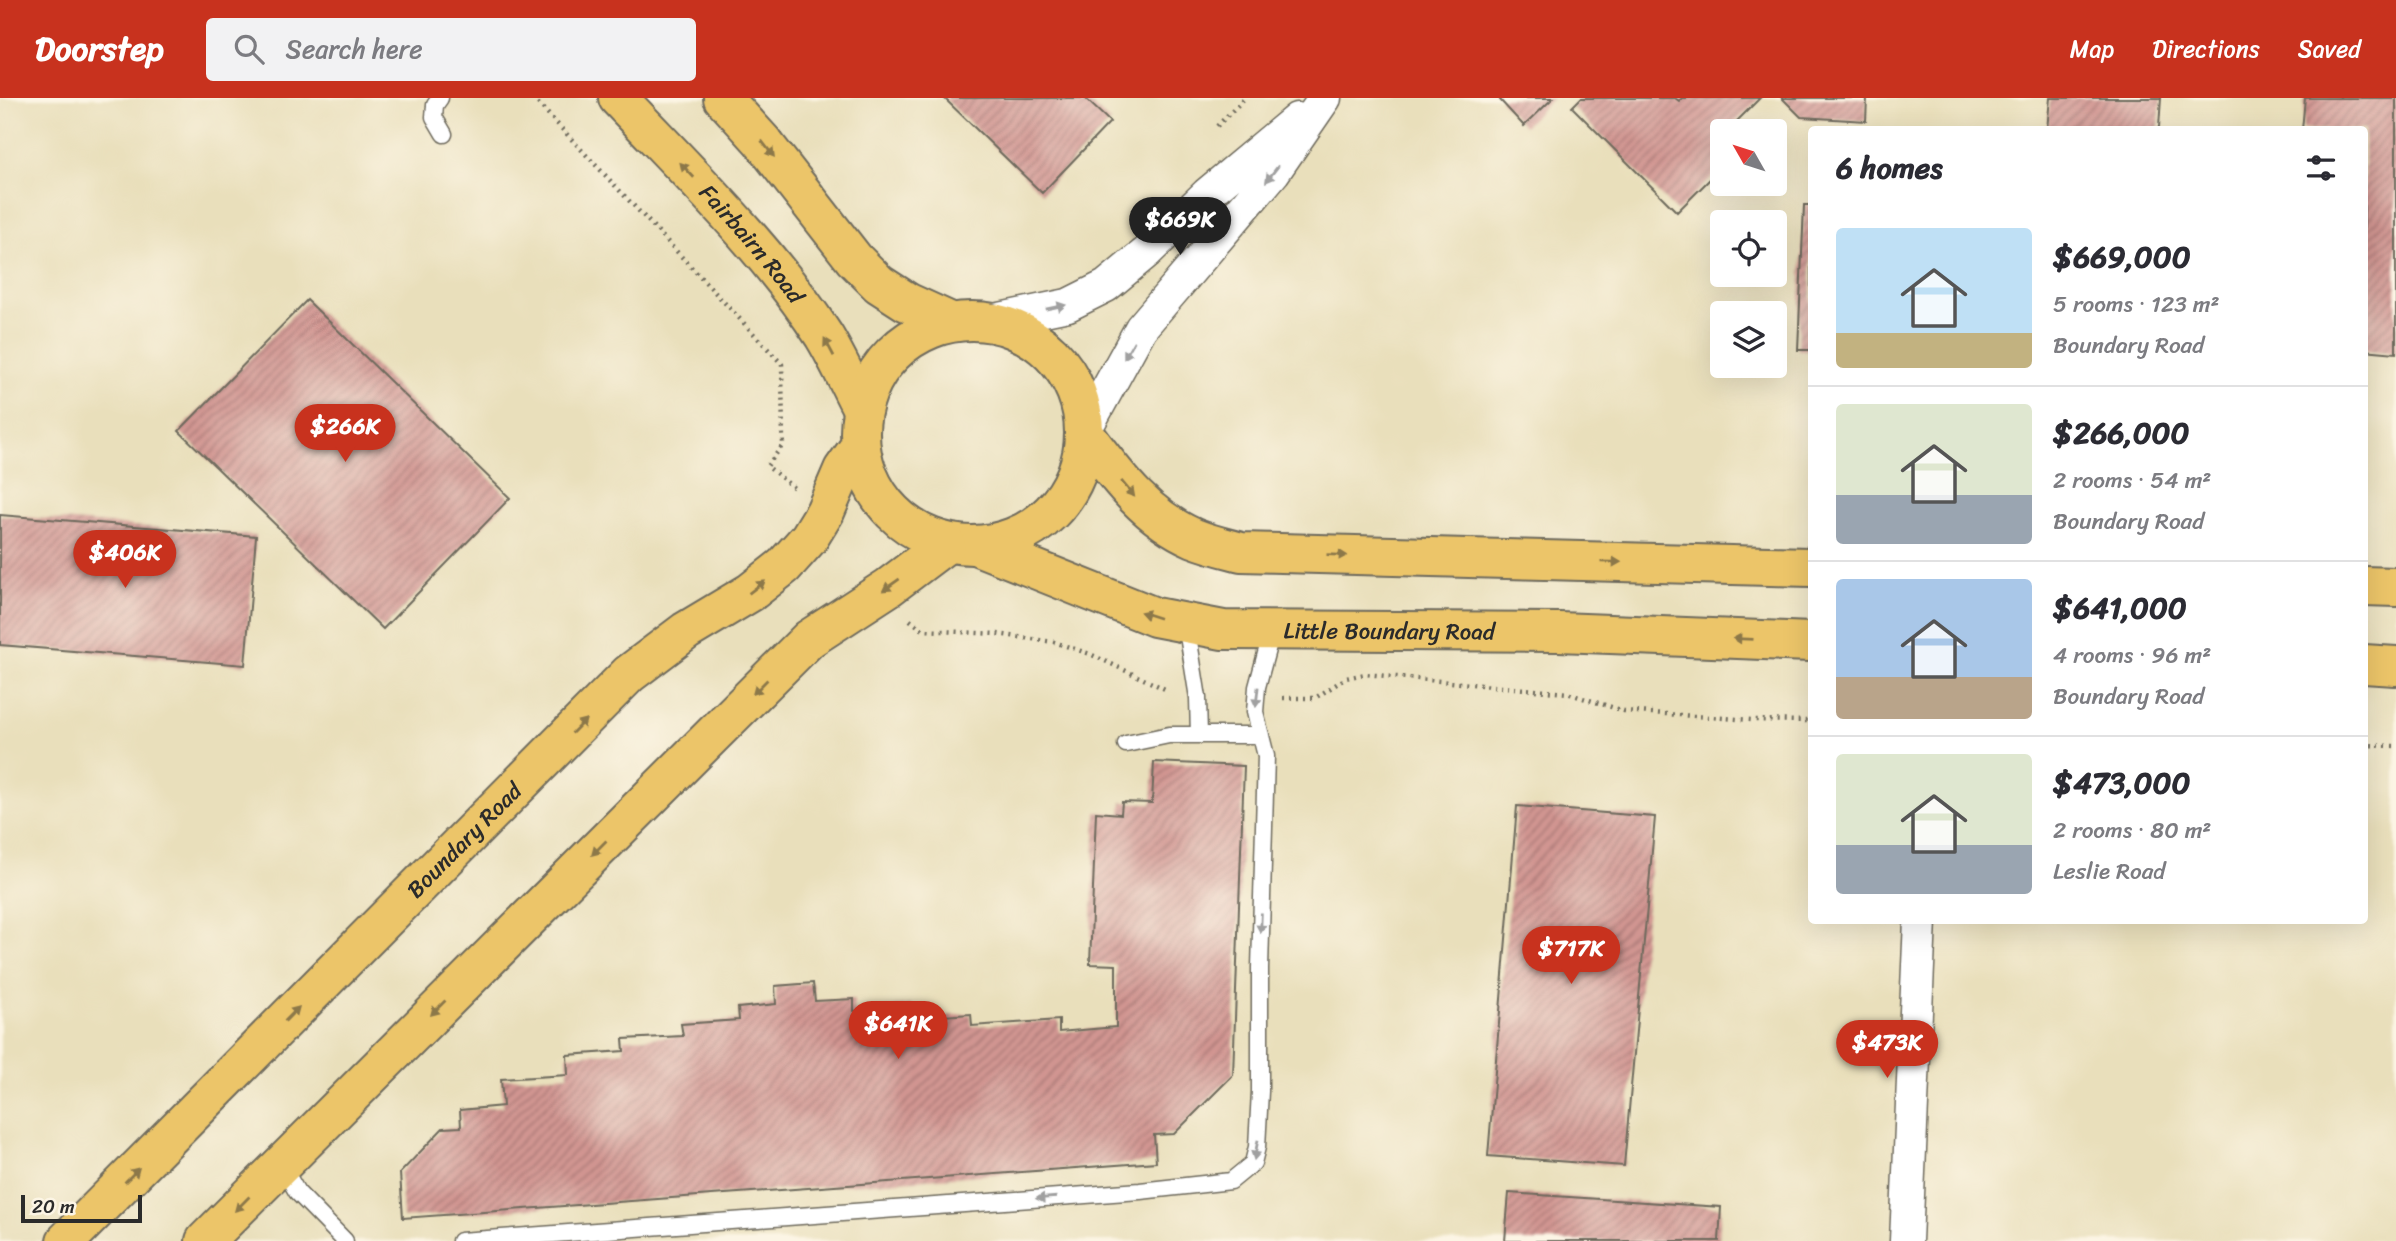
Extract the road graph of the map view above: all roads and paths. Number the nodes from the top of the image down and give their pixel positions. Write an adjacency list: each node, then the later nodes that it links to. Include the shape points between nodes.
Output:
1 (440, 98): 8 (lane, via 434,117)
2 (533, 98): 14 (path, via 782,364 783,445 767,466)
3 (618, 98): 11 (main road, Fairbairn Road, one-way to 3, via 824,337 769,261)
4 (723, 98): 10 (main road, one-way to 10, via 879,284)
5 (1245, 98): 7 (path)
6 (1324, 98): 9 (street, one-way to 6, via 1068,305 1107,286 1207,194); 12 (street, one-way to 12, via 1274,172 1141,328)
7 (1217, 126)
8 (444, 134)
9 (990, 321): 10 (main road); 12 (main road, via 1026,334 1057,358 1083,400)
10 (951, 322): 11 (main road, via 917,335 889,357)
11 (862, 407): 13 (main road)
12 (1085, 433): 15 (main road, via 1077,477 1054,511 1020,536); 16 (main road, one-way to 16, via 1138,501 1167,524 1196,539 1241,552)
13 (860, 446): 14 (main road, Boundary Road); 15 (main road, via 868,479 887,508 914,530)
14 (825, 512): 35 (main road, Boundary Road, one-way to 14, via 629,674 784,566)
15 (963, 545): 18 (main road, one-way to 18); 20 (main road, Little Boundary Road, one-way to 15, via 1155,617)
16 (1808, 567)
17 (2368, 586): 19 (main road)
18 (889, 587): 25 (path, via 912,623 923,630 1054,642 1171,692); 34 (main road, one-way to 34, via 809,639)
19 (2396, 587)
20 (1186, 623): 21 (main road, Little Boundary Road, via 1223,630); 25 (lane)
21 (1272, 631): 22 (main road, Little Boundary Road, one-way to 21, via 1559,632); 26 (lane, one-way to 26)
22 (1808, 642)
23 (2368, 664): 24 (main road)
24 (2396, 666)
25 (1198, 698): 28 (lane)
26 (1257, 698): 27 (path, via 1315,698 1346,678 1365,674 1567,693 1624,711); 29 (lane)
27 (1808, 721)
28 (1199, 735): 29 (lane); 30 (lane, via 1169,735)
29 (1261, 735): 38 (lane, one-way to 38, via 1266,756 1259,1113 1253,1163 1231,1181)
30 (1126, 744)
31 (2368, 745): 32 (path)
32 (2396, 746)
33 (1920, 924): 39 (street)
34 (288, 1158): 36 (main road, one-way to 36); 37 (lane, via 289,1178 298,1192)
35 (66, 1241)
36 (205, 1241)
37 (345, 1241)
38 (460, 1241)
39 (1906, 1241)

